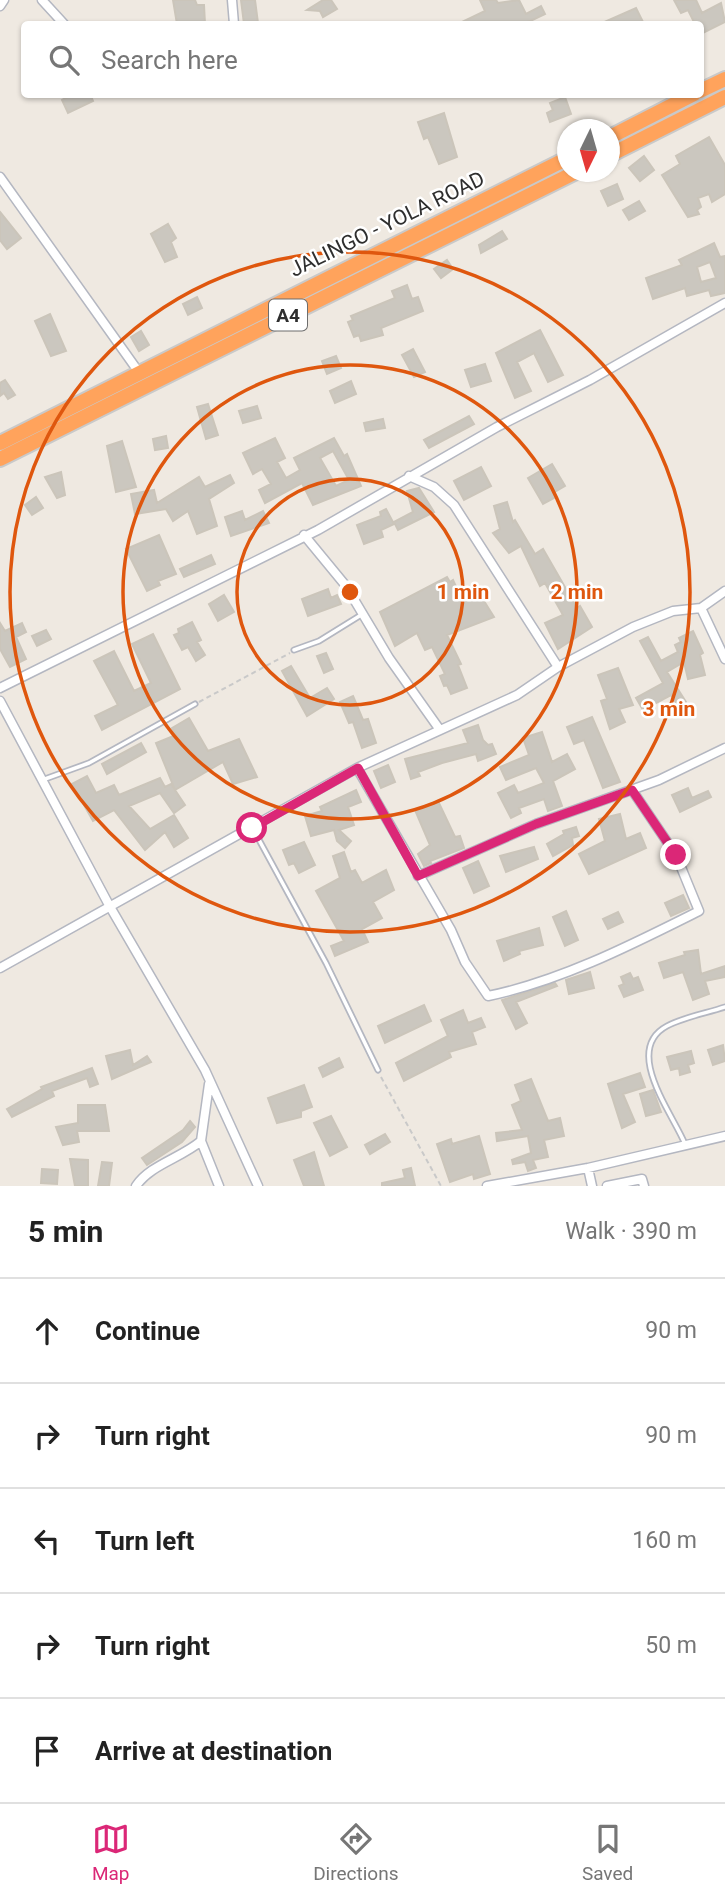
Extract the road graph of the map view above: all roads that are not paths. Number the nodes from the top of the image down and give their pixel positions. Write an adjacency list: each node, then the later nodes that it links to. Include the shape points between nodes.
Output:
1 (5, 0): 4 (street)
2 (42, 0): 5 (street)
3 (232, 0): 6 (street)
4 (0, 6)
5 (61, 21)
6 (234, 21)
7 (725, 79): 8 (highway)
8 (704, 90)
9 (725, 97): 12 (highway)
10 (686, 98): 11 (highway)
11 (620, 132)
12 (620, 150)
13 (557, 163): 17 (highway, JALINGO - YOLA ROAD / A4)
14 (0, 177): 17 (street)
15 (557, 181): 19 (highway, A4)
16 (725, 303): 20 (street)
17 (138, 371): 18 (highway, JALINGO - YOLA ROAD / A4)
18 (0, 443)
19 (0, 459)
20 (409, 476): 21 (street); 27 (street, via 434,487 454,505)
21 (304, 535): 24 (street, via 346,586); 28 (street)
22 (725, 591): 23 (street)
23 (701, 608): 26 (street); 27 (street, via 655,616)
24 (362, 614): 25 (lane, via 319,641); 31 (street)
25 (294, 650)
26 (725, 659)
27 (558, 667): 31 (street, via 517,695)
28 (0, 688)
29 (0, 701): 34 (street)
30 (195, 704): 34 (lane, via 89,763)
31 (440, 730): 33 (street)
32 (725, 748): 35 (street)
33 (358, 768): 36 (street); 37 (street)
34 (43, 780): 38 (street)
35 (632, 790): 37 (street, via 536,824); 37 (street, via 676,855 699,911 563,972 488,996)
36 (252, 828): 38 (street); 41 (lane)
37 (418, 876)
38 (109, 905): 39 (street, via 77,928); 42 (street)
39 (0, 968)
40 (725, 1007): 45 (lane, via 666,1027 650,1047 648,1063 655,1083)
41 (378, 1070)
42 (209, 1081): 44 (street); 49 (street)
43 (725, 1136): 45 (street)
44 (201, 1141): 47 (street, via 186,1154 144,1174); 48 (street)
45 (685, 1145): 46 (street)
46 (588, 1168): 50 (street); 51 (street)
47 (136, 1186)
48 (219, 1186)
49 (258, 1186)
50 (488, 1186)
51 (592, 1186)
52 (607, 1186): 53 (street, via 642,1179)
53 (644, 1186)

